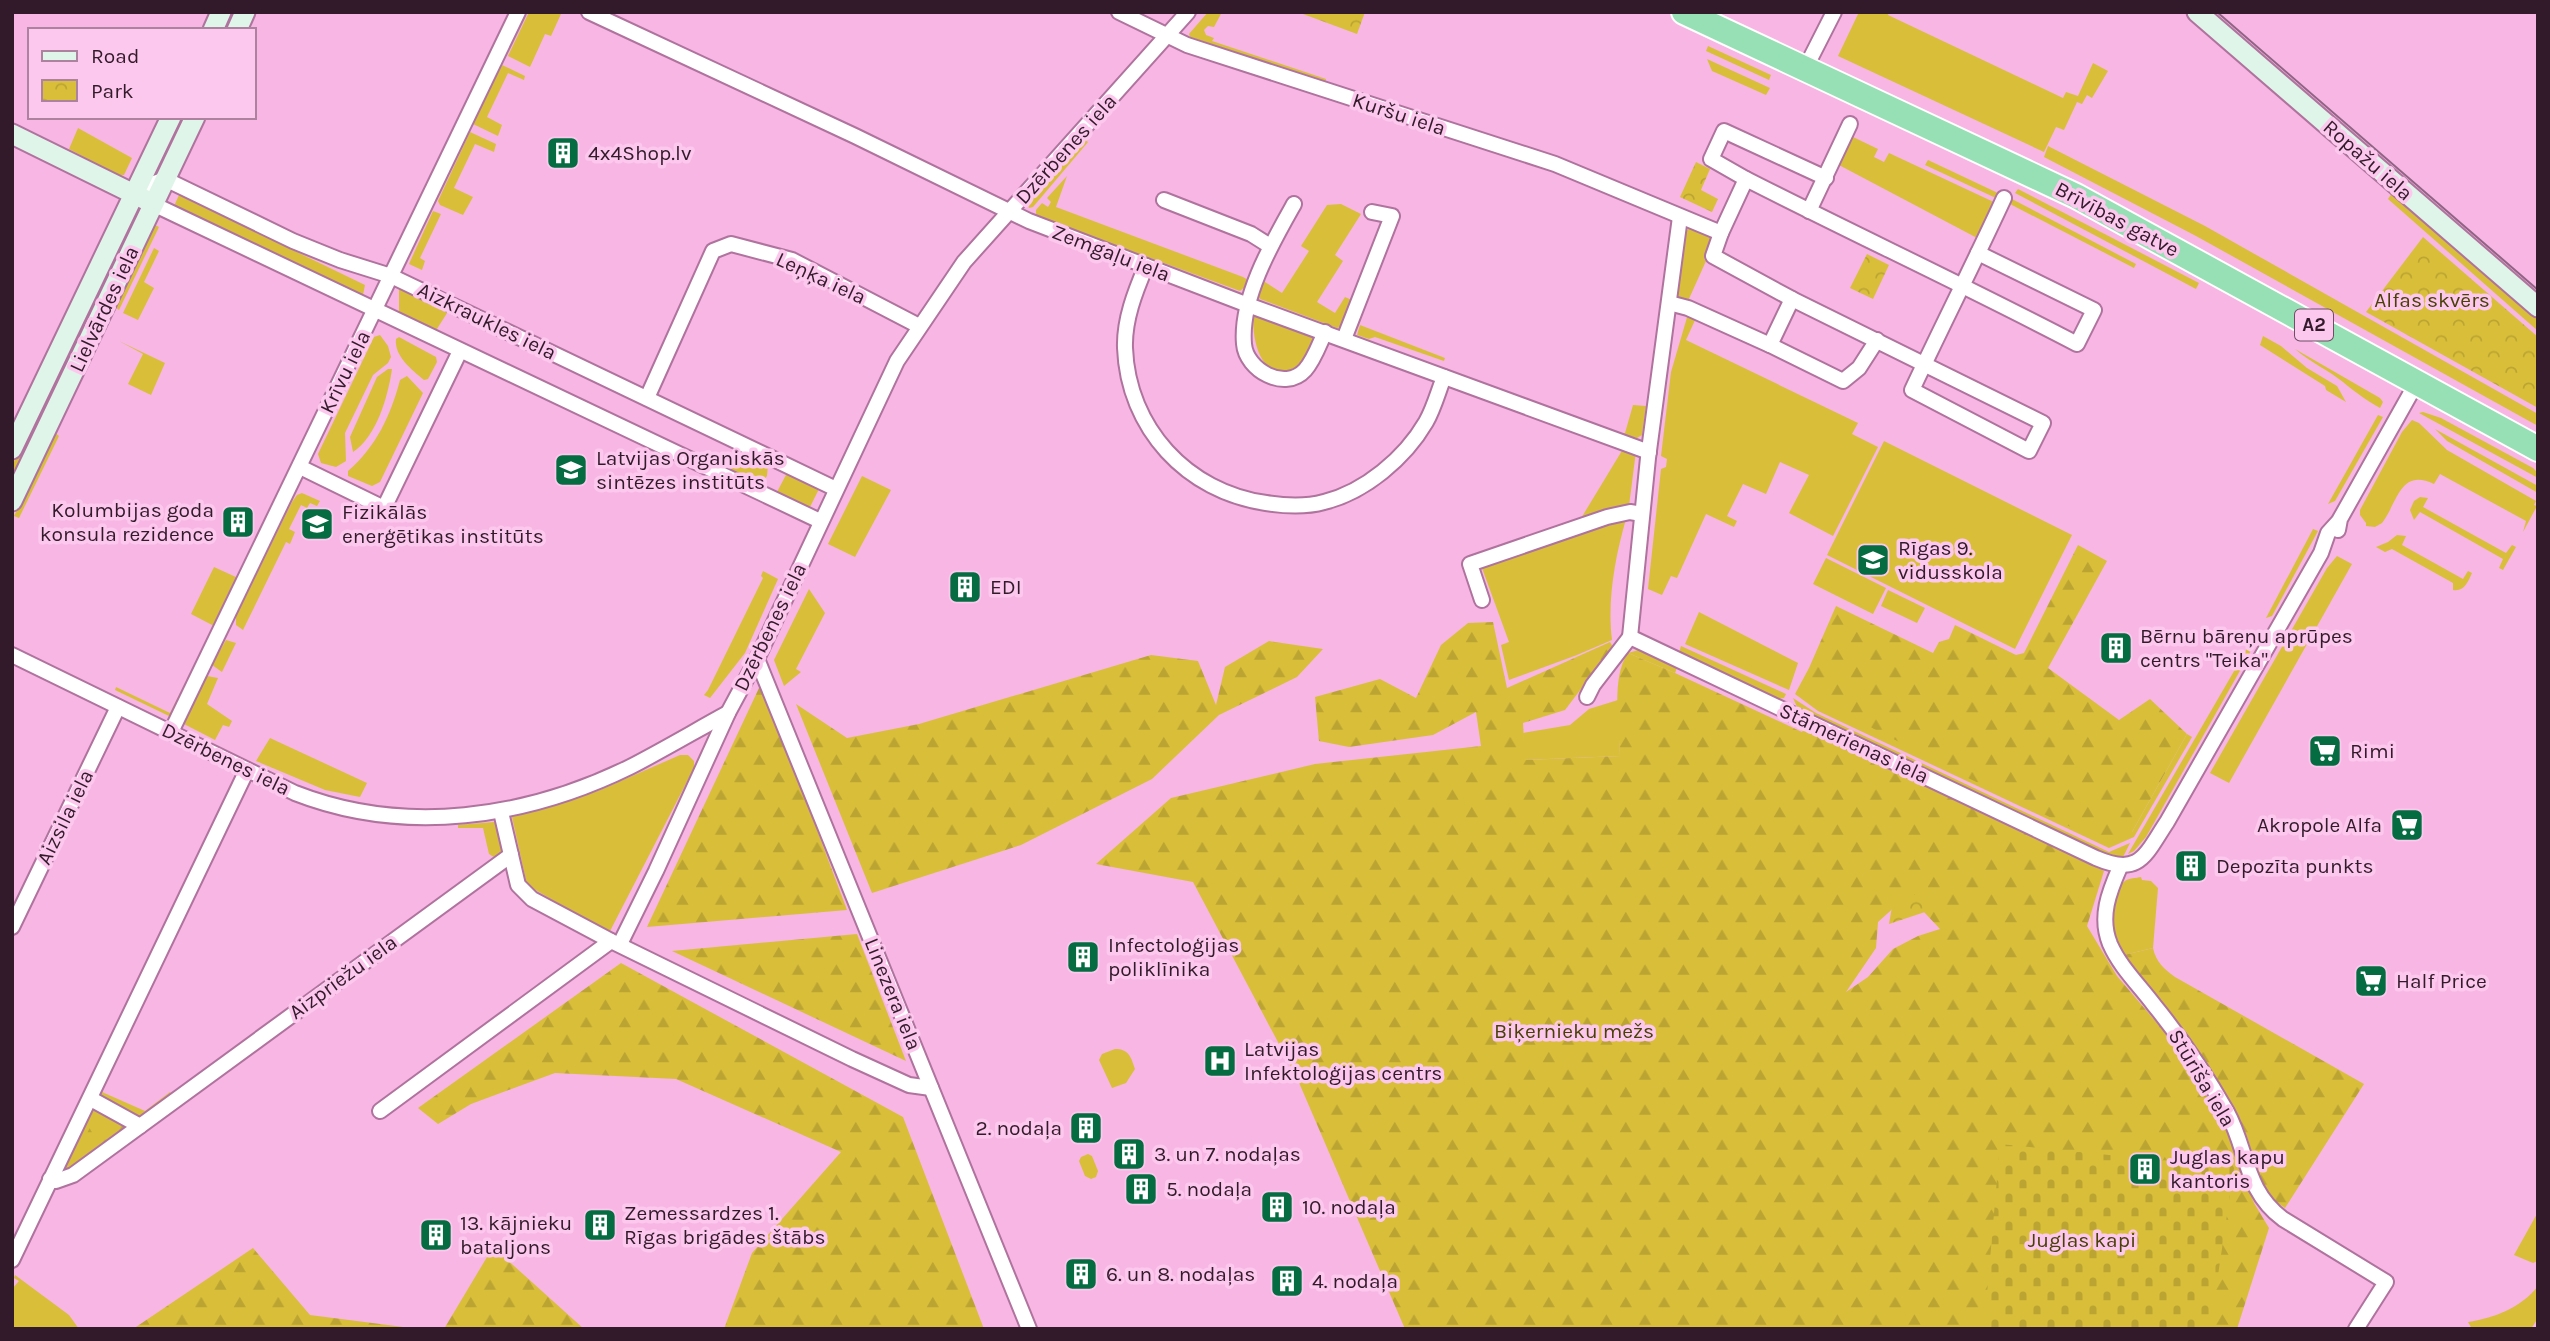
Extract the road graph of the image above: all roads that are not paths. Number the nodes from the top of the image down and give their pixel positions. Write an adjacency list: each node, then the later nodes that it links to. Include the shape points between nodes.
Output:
1 (221, 12): 10 (main road)
2 (245, 12): 11 (main road)
3 (518, 12): 34 (street, Krīvu iela)
4 (589, 12): 27 (street, Zemgaļu iela)
5 (1118, 12): 12 (street, Kuršu iela)
6 (1188, 12): 12 (street, Dzērbenes iela)
7 (1684, 12): 13 (highway, Brīvības gatve / A2)
8 (1834, 12): 13 (street)
9 (2197, 12): 39 (main road, Ropažu iela)
10 (214, 28)
11 (238, 28)
12 (1166, 36): 27 (street, Dzērbenes iela); 29 (street, Kuršu iela, via 1555,164)
13 (1805, 69): 49 (highway, Brīvības gatve / A2, via 2076,195)
14 (170, 119): 21 (main road, Lielvārdes iela)
15 (194, 119): 19 (main road, Lielvārdes iela)
16 (1850, 124): 18 (street)
17 (12, 134): 21 (main road, Aizkraukles iela)
18 (1826, 178): 20 (street, via 1724,131 1711,159); 26 (street)
19 (165, 179): 21 (street); 24 (main road, Lielvārdes iela); 34 (street, Aizkraukles iela, via 293,241)
20 (1746, 179): 26 (street); 30 (street)
21 (134, 195): 24 (main road, Aizkraukles iela); 51 (main road, Lielvārdes iela)
22 (2004, 198): 32 (street)
23 (1164, 200): 31 (street)
24 (153, 204): 40 (street, Aizkraukles iela); 56 (main road, Lielvārdes iela)
25 (1294, 204): 31 (street)
26 (1809, 211): 35 (street)
27 (1011, 212): 33 (street, Zemgaļu iela); 41 (street, Dzērbenes iela, via 964,262)
28 (1372, 212): 43 (street, via 1392,216)
29 (1680, 217): 30 (street, Kuršu iela); 37 (street)
30 (1720, 233): 36 (street, via 1713,256)
31 (1270, 246): 38 (street)
32 (1978, 253): 35 (street); 35 (street, via 2094,310 2077,344)
33 (1146, 267): 38 (street, Zemgaļu iela); 48 (street, via 1129,312 1125,346 1140,413 1174,461 1221,491 1288,506 1324,502 1357,489 1403,453 1426,422)
34 (391, 276): 40 (street, Krīvu iela); 50 (street, Aizkraukles iela)
35 (1962, 285): 47 (street)
36 (1792, 299): 44 (street); 45 (street)
37 (1669, 303): 45 (street); 53 (street)
38 (1248, 305): 42 (street, Zemgaļu iela); 42 (street, via 1244,347 1251,363 1264,373 1291,378 1304,372)
39 (2538, 307)
40 (374, 311): 46 (street, Aizkraukles iela); 54 (street, Krīvu iela)
41 (919, 326): 50 (street, Leņķa iela, via 792,260 731,244 713,251); 55 (street, Dzērbenes iela, via 897,361)
42 (1325, 332): 43 (street, Zemgaļu iela)
43 (1344, 340): 48 (street, Zemgaļu iela)
44 (1877, 340): 45 (street, via 1859,368 1843,381); 47 (street)
45 (1770, 345)
46 (460, 351): 54 (street, via 384,508); 58 (street, Aizkraukles iela)
47 (1925, 363): 47 (street, via 2043,423 2029,451 1912,390)
48 (1444, 377): 53 (street, Zemgaļu iela)
49 (2417, 382): 52 (highway, Brīvības gatve / A2); 70 (street, via 2338,522 2337,538 2321,553 2167,822 2146,854)
50 (647, 398): 55 (street, Aizkraukles iela)
51 (12, 449)
52 (2538, 449)
53 (1649, 452): 57 (street)
54 (300, 467): 66 (street, Krīvu iela)
55 (836, 489): 58 (street, Dzērbenes iela)
56 (12, 501)
57 (1642, 514): 59 (street, via 1607,517 1470,564); 60 (street)
58 (820, 521): 62 (street, Dzērbenes iela)
59 (1482, 600)
60 (1630, 637): 63 (street); 70 (street, Stāmerienas iela)
61 (12, 654): 64 (street)
62 (757, 659): 65 (street, Dzērbenes iela); 73 (street, Linezera iela)
63 (1587, 697)
64 (118, 706): 66 (street, Dzērbenes iela); 71 (street, Aizsila iela)
65 (728, 713): 68 (street, Dzērbenes iela, via 598,781); 72 (street, via 656,871)
66 (171, 732): 67 (street, Dzērbenes iela)
67 (247, 770): 68 (street, Dzērbenes iela, via 312,800 359,811 411,817); 74 (street)
68 (501, 812): 69 (street)
69 (511, 855): 72 (street, via 518,885 532,899); 76 (street, Aizpriežu iela)
70 (2120, 867): 80 (street, Stūrīša iela, via 2105,910 2110,944 2228,1114 2255,1189 2283,1219 2386,1282)
71 (12, 927)
72 (616, 943): 73 (street, via 909,1085); 75 (street)
73 (931, 1088): 79 (street, Linezera iela)
74 (91, 1099): 76 (street); 77 (street)
75 (380, 1111)
76 (140, 1126): 77 (street, Aizpriežu iela, via 73,1175)
77 (50, 1179): 78 (street)
78 (12, 1260)
79 (1029, 1329)
80 (2357, 1329)

